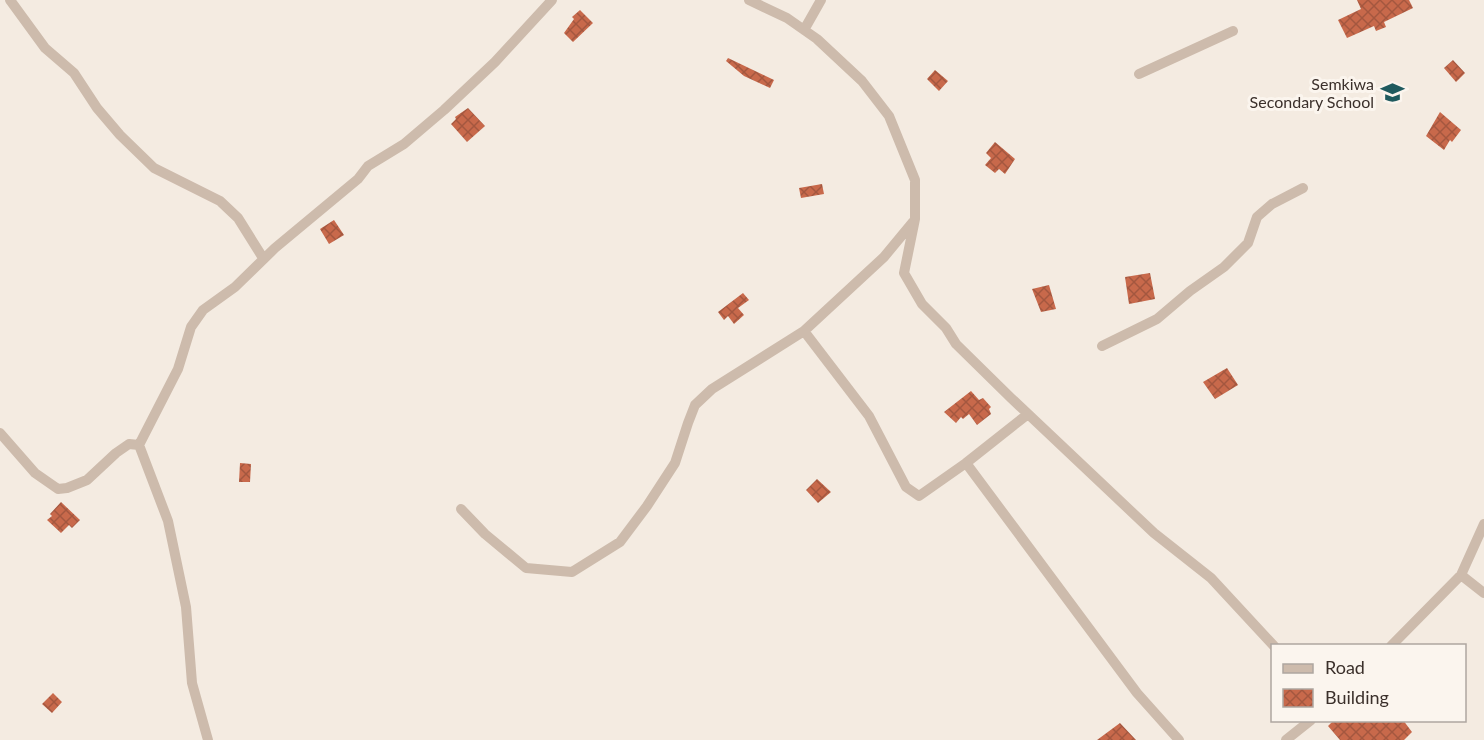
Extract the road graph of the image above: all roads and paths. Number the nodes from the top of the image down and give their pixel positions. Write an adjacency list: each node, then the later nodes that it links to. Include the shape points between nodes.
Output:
1 (10, 0): 10 (street, via 45,48 74,73 120,135 154,168 220,201 238,218)
2 (552, 0): 10 (street, via 444,110 404,144 368,166 358,179)
3 (749, 0): 5 (street)
4 (821, 0): 5 (street)
5 (804, 30): 9 (street, via 862,81 889,116 915,180)
6 (1233, 31): 7 (street)
7 (1139, 74)
8 (1303, 188): 12 (street, via 1257,217 1248,243 1224,267 1157,319)
9 (915, 219): 11 (street, via 884,257); 13 (street, via 904,273 922,304 956,344)
10 (263, 258): 15 (street, via 235,287 203,310 191,327 178,369)
11 (804, 331): 16 (street, via 869,416 906,487 919,496); 17 (street, via 712,389 695,405 675,463 621,542 572,572 526,568)
12 (1102, 346)
13 (1028, 414): 16 (street); 21 (street, via 1154,533 1211,578)
14 (0, 433): 15 (street, via 35,473 58,489 87,480 129,444)
15 (140, 445): 24 (street, via 168,521 186,607 192,683)
16 (966, 463): 25 (street, via 1137,693)
17 (461, 509)
18 (1484, 524): 19 (street)
19 (1461, 575): 20 (street); 22 (street)
20 (1484, 593)
21 (1273, 644)
22 (1392, 644)
23 (1308, 722): 26 (street)
24 (208, 740)
25 (1179, 740)
26 (1286, 740)

